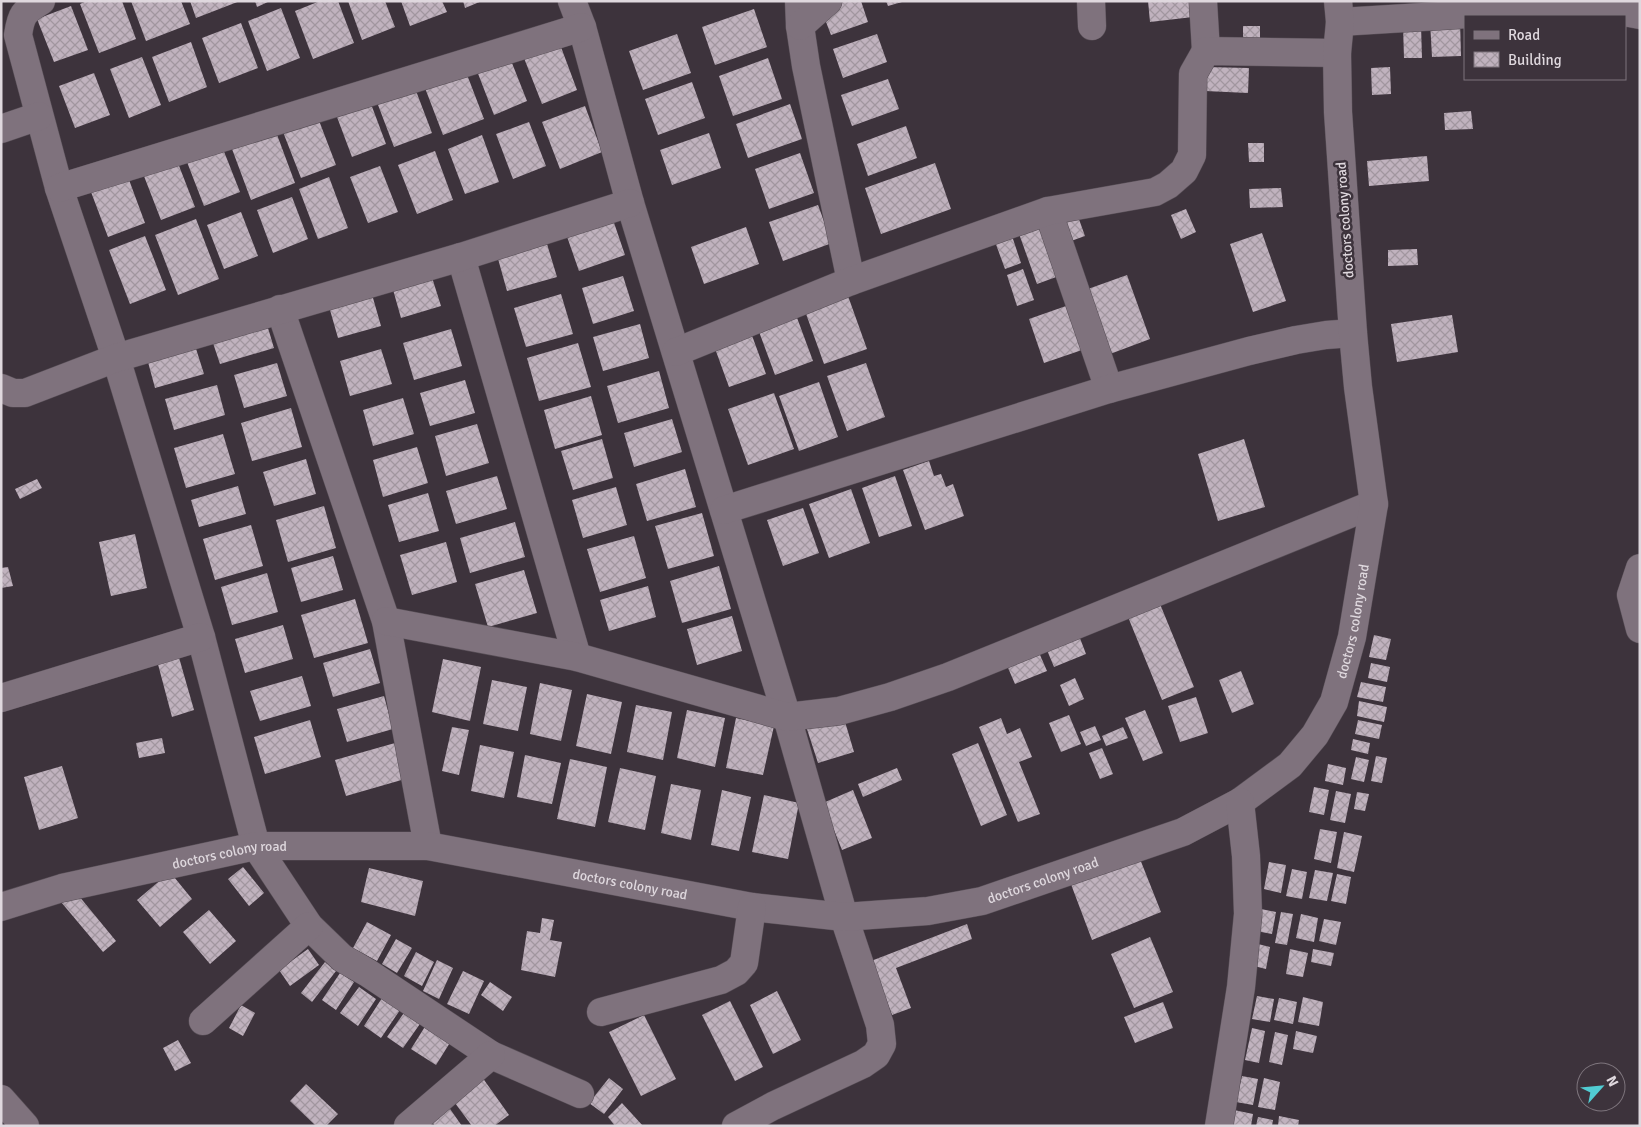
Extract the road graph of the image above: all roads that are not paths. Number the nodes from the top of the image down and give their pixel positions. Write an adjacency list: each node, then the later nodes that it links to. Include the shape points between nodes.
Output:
1 (41, 1): 13 (street, via 20,18 18,35)
2 (572, 1): 10 (street)
3 (828, 1): 8 (street)
4 (1203, 1): 11 (street)
5 (1581, 2): 6 (street); 9 (street)
6 (1455, 8): 7 (street)
7 (1339, 12): 12 (street, doctors colony road)
8 (799, 13): 19 (street, via 806,66)
9 (1640, 15)
10 (582, 27): 15 (street); 16 (street)
11 (1206, 51): 12 (street); 17 (street, via 1193,74 1192,155 1184,171 1155,192)
12 (1337, 53): 21 (street, doctors colony road)
13 (40, 116): 14 (street); 15 (street)
14 (1, 129)
15 (59, 188): 23 (street)
16 (630, 203): 18 (street); 22 (street)
17 (1048, 211): 19 (street); 25 (street)
18 (461, 257): 20 (street); 32 (street)
19 (851, 281): 22 (street)
20 (280, 309): 23 (street); 29 (street)
21 (1353, 333): 25 (street, via 1287,342); 26 (street, doctors colony road)
22 (676, 352): 27 (street)
23 (116, 358): 24 (street, via 24,393); 31 (street)
24 (1, 388)
25 (1109, 389): 27 (street)
26 (1374, 504): 34 (street, via 948,677 839,712); 35 (street, doctors colony road, via 1352,637 1334,702 1315,735 1290,765)
27 (724, 510): 34 (street)
28 (1640, 568): 30 (street, via 1631,595)
29 (386, 622): 32 (street); 37 (street)
30 (1640, 629)
31 (201, 637): 33 (street); 36 (street)
32 (577, 657): 34 (street)
33 (1, 698)
34 (787, 717): 40 (street)
35 (1240, 802): 40 (street, doctors colony road, via 1183,832 982,901 928,911); 50 (street, via 1248,914 1241,987)
36 (256, 846): 37 (street, doctors colony road); 38 (street, doctors colony road, via 62,888); 41 (street)
37 (428, 846): 39 (street, doctors colony road)
38 (1, 907)
39 (752, 907): 40 (street, doctors colony road); 42 (street, via 744,963 736,972 720,980)
40 (844, 917): 49 (street, via 880,1025 882,1044 876,1055 863,1064)
41 (308, 926): 43 (street); 44 (street, via 342,958)
42 (601, 1012)
43 (202, 1021)
44 (491, 1056): 45 (street); 48 (street)
45 (580, 1094)
46 (1, 1099): 47 (street)
47 (25, 1126)
48 (408, 1126)
49 (736, 1126)
50 (1219, 1126)

